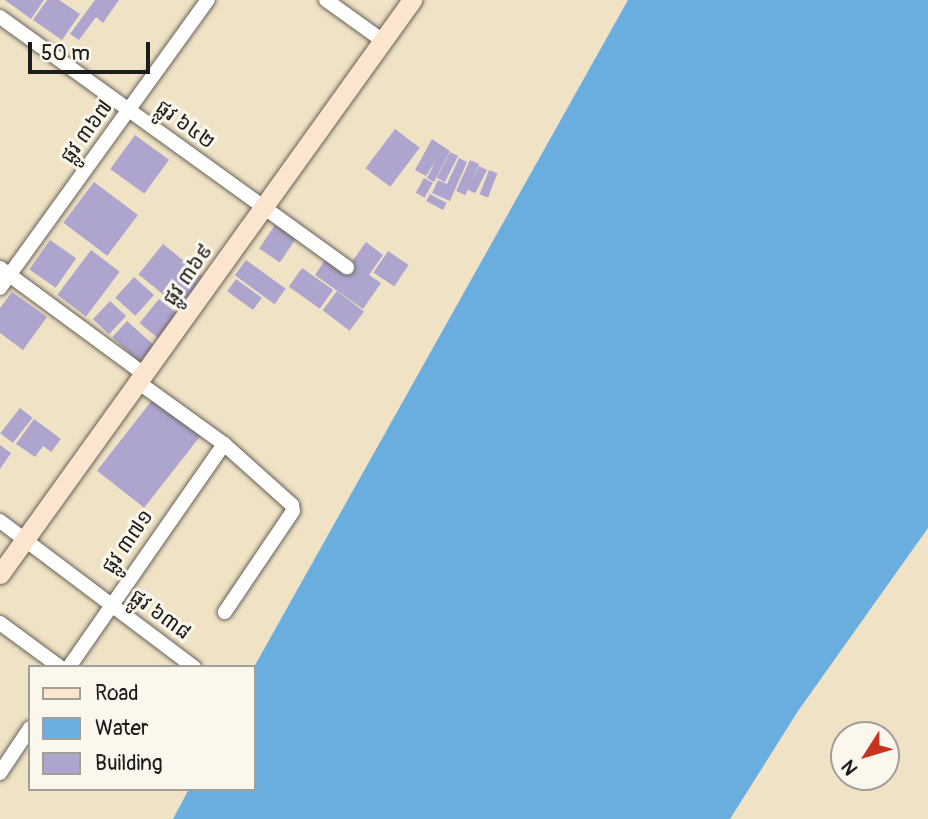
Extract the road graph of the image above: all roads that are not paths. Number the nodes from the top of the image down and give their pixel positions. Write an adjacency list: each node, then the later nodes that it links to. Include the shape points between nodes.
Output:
1 (208, 0): 6 (street, ផ្លូវ ៣៦៧)
2 (326, 0): 5 (street)
3 (412, 0): 5 (street, ផ្លូវ ៣៦៩)
4 (0, 18): 6 (street, ផ្លូវ ៦៤២)
5 (383, 41): 7 (street, ផ្លូវ ៣៦៩)
6 (128, 110): 7 (street, ផ្លូវ ៦៤២); 9 (street, ផ្លូវ ៣៦៧)
7 (264, 208): 8 (street, ផ្លូវ ៦៤២); 11 (street, ផ្លូវ ៣៦៩)
8 (347, 267)
9 (5, 272): 10 (street, ផ្លូវ ៣៦៧); 11 (street)
10 (0, 288)
11 (141, 378): 12 (street); 14 (street, ផ្លូវ ៣៦៩)
12 (223, 444): 16 (street, ផ្លូវ ៣៧១); 17 (street, via 289,499 293,511)
13 (0, 521): 14 (street, ផ្លូវ ៦៣៨)
14 (25, 540): 15 (street, ផ្លូវ ៣៦៩); 16 (street, ផ្លូវ ៦៣៨)
15 (0, 574)
16 (110, 604): 20 (street, ផ្លូវ ៣៧១); 21 (street, ផ្លូវ ៦៣៨)
17 (225, 612)
18 (0, 623): 19 (street)
19 (57, 665)
20 (70, 665)
21 (191, 665)
22 (28, 730): 23 (street)
23 (5, 755): 24 (street)
24 (0, 774)

